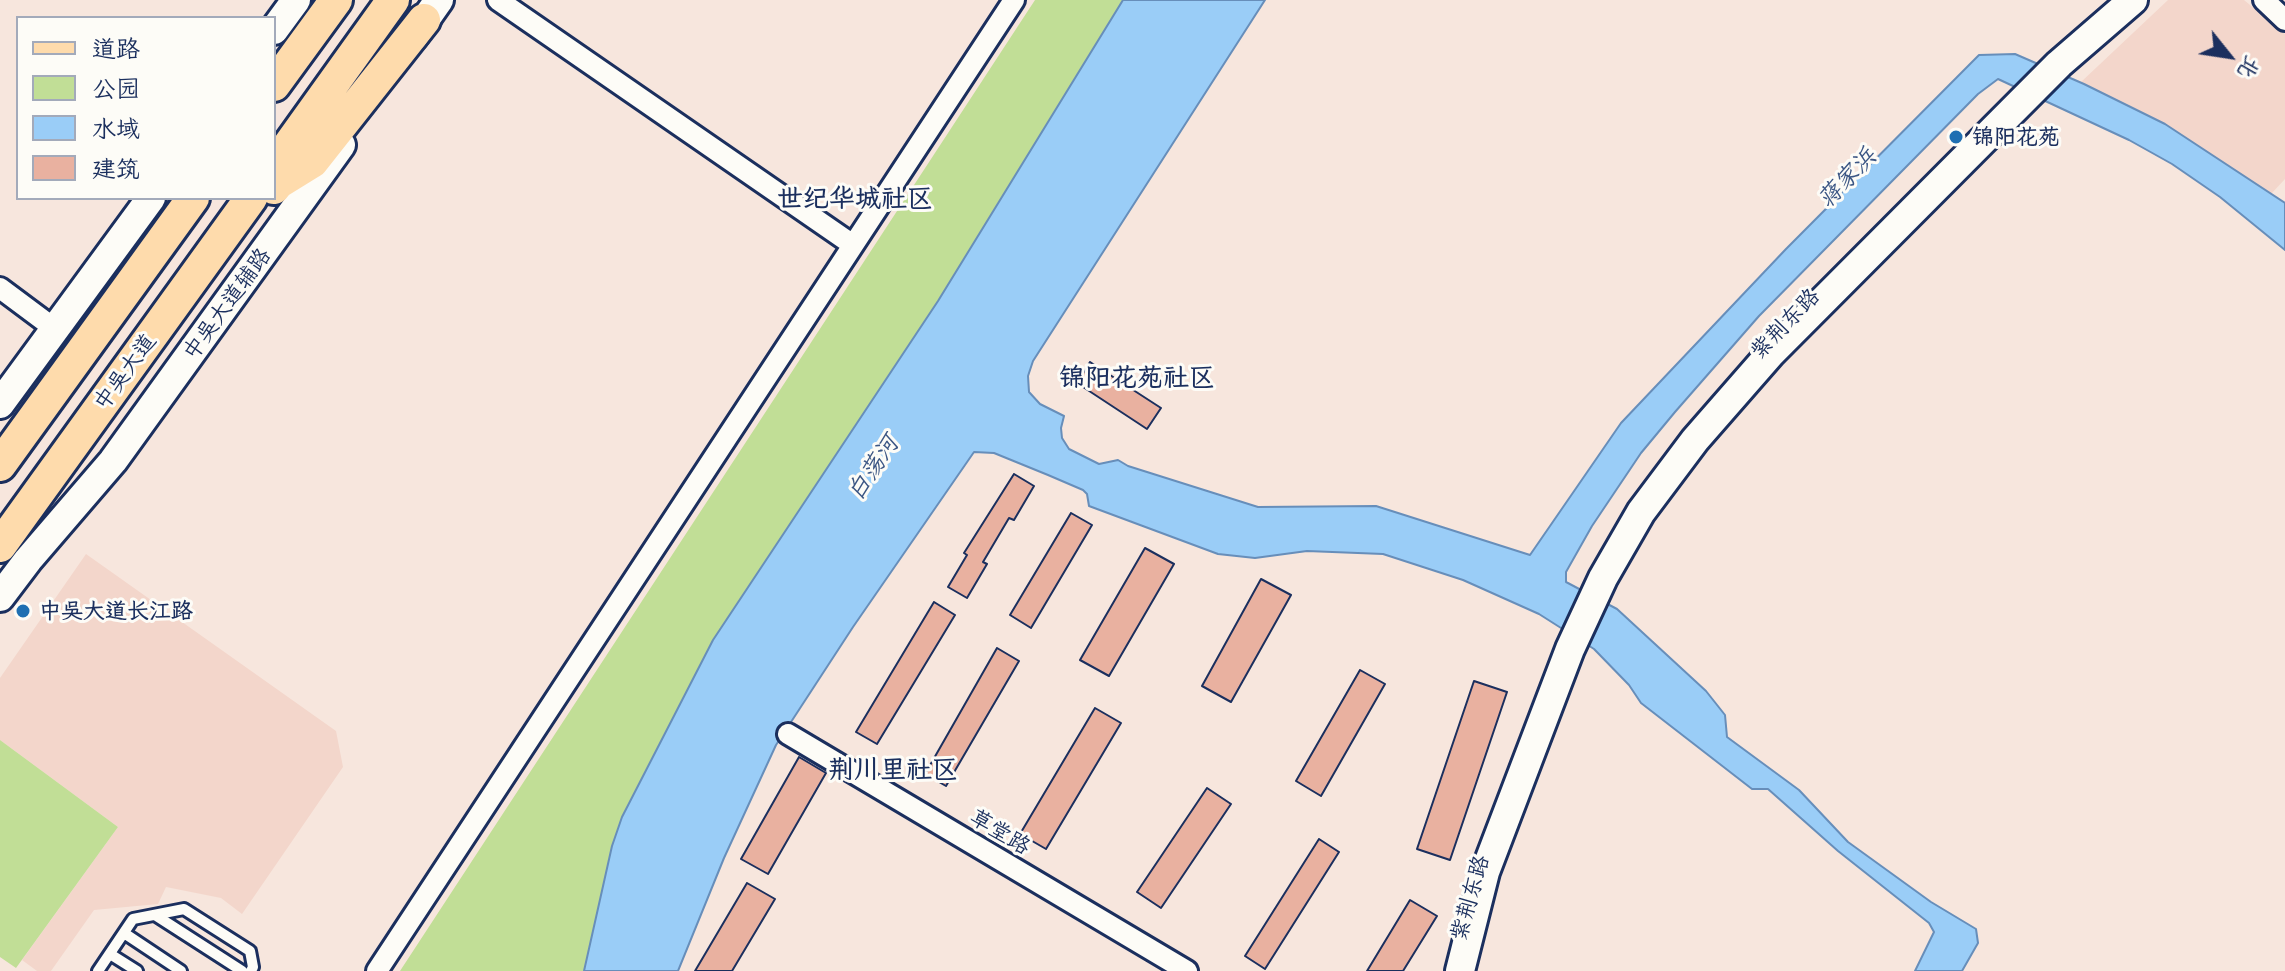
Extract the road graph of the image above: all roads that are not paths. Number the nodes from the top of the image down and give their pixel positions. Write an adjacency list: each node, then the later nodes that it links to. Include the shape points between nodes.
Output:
1 (296, 0): 11 (street)
2 (336, 0): 12 (main road)
3 (377, 0): 13 (main road, via 331,63)
4 (393, 0): 13 (main road)
5 (498, 0): 20 (street)
6 (1014, 0): 20 (street)
7 (2264, 0): 10 (street)
8 (2121, 2): 28 (street, 紫荆东路, via 2015,100 1714,418 1641,512 1599,578)
9 (432, 10): 15 (main road, via 312,162); 27 (street, 中吴大道辅路, via 113,461)
10 (2285, 20)
11 (276, 27)
12 (285, 65)
13 (307, 120): 14 (main road)
14 (276, 163)
15 (276, 186)
16 (150, 200): 23 (street)
17 (192, 200): 25 (main road)
18 (250, 200): 21 (main road, 中吴大道)
19 (266, 200): 21 (main road, via 243,233)
20 (853, 245): 38 (street)
21 (194, 277): 26 (main road, 中吴大道)
22 (0, 288): 23 (street)
23 (55, 329): 24 (street)
24 (0, 404)
25 (0, 465)
26 (0, 546)
27 (0, 597)
28 (1566, 648): 40 (street, 紫荆东路, via 1485,847); 41 (street, 紫荆东路, via 1485,872)
29 (788, 734): 39 (street, 草堂路)
30 (155, 915): 31 (lane, via 133,919); 36 (lane); 37 (lane, via 184,909 250,951)
31 (124, 933): 32 (lane); 35 (lane)
32 (110, 954): 33 (lane); 34 (lane)
33 (98, 971)
34 (137, 971)
35 (181, 971)
36 (242, 971)
37 (251, 971)
38 (377, 971)
39 (1187, 971)
40 (1450, 971)
41 (1460, 971)

